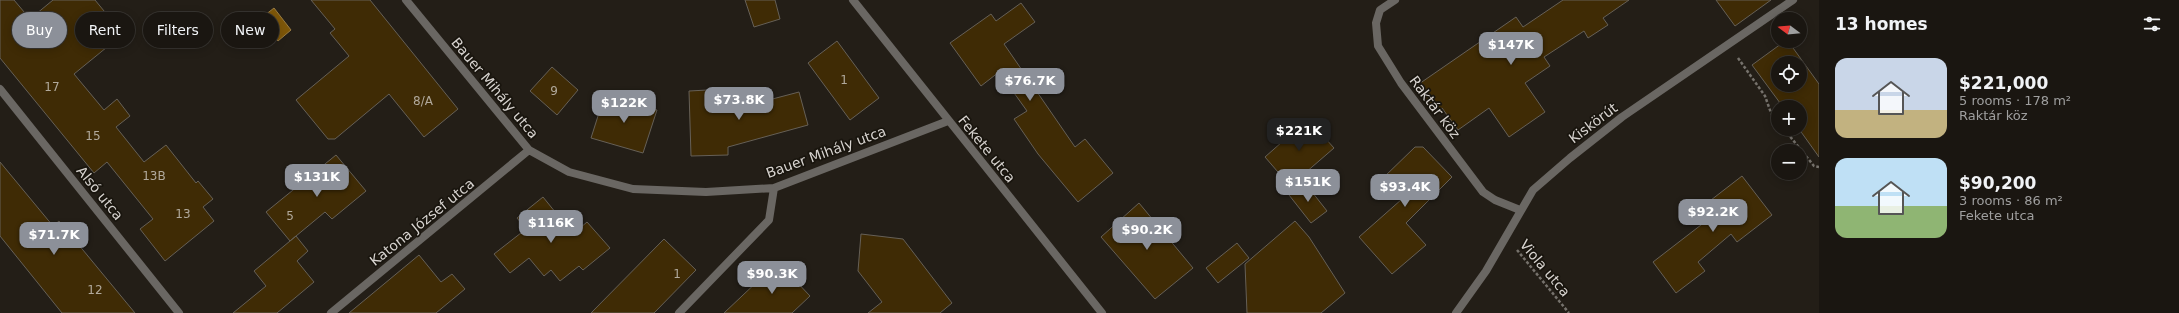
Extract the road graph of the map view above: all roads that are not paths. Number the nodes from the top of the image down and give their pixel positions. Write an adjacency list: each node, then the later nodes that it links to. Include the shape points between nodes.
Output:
1 (406, 0): 7 (street, Bauer Mihály utca)
2 (853, 0): 6 (street, Fekete utca)
3 (1395, 0): 9 (street, Raktár köz, via 1380,10 1376,22 1378,46 1400,82 1483,192)
4 (1793, 0): 9 (street, Kiskörút, via 1622,117 1533,190)
5 (0, 88): 10 (street, Alsó utca)
6 (948, 121): 8 (street, Bauer Mihály utca); 13 (street, Fekete utca)
7 (530, 150): 8 (street, Bauer Mihály utca, via 569,172 633,189 706,192); 11 (street, Katona József utca)
8 (774, 188): 12 (street, via 769,220)
9 (1520, 210): 14 (street, Kiskörút, via 1486,271)
10 (179, 313)
11 (331, 313)
12 (679, 313)
13 (1102, 313)
14 (1456, 313)

